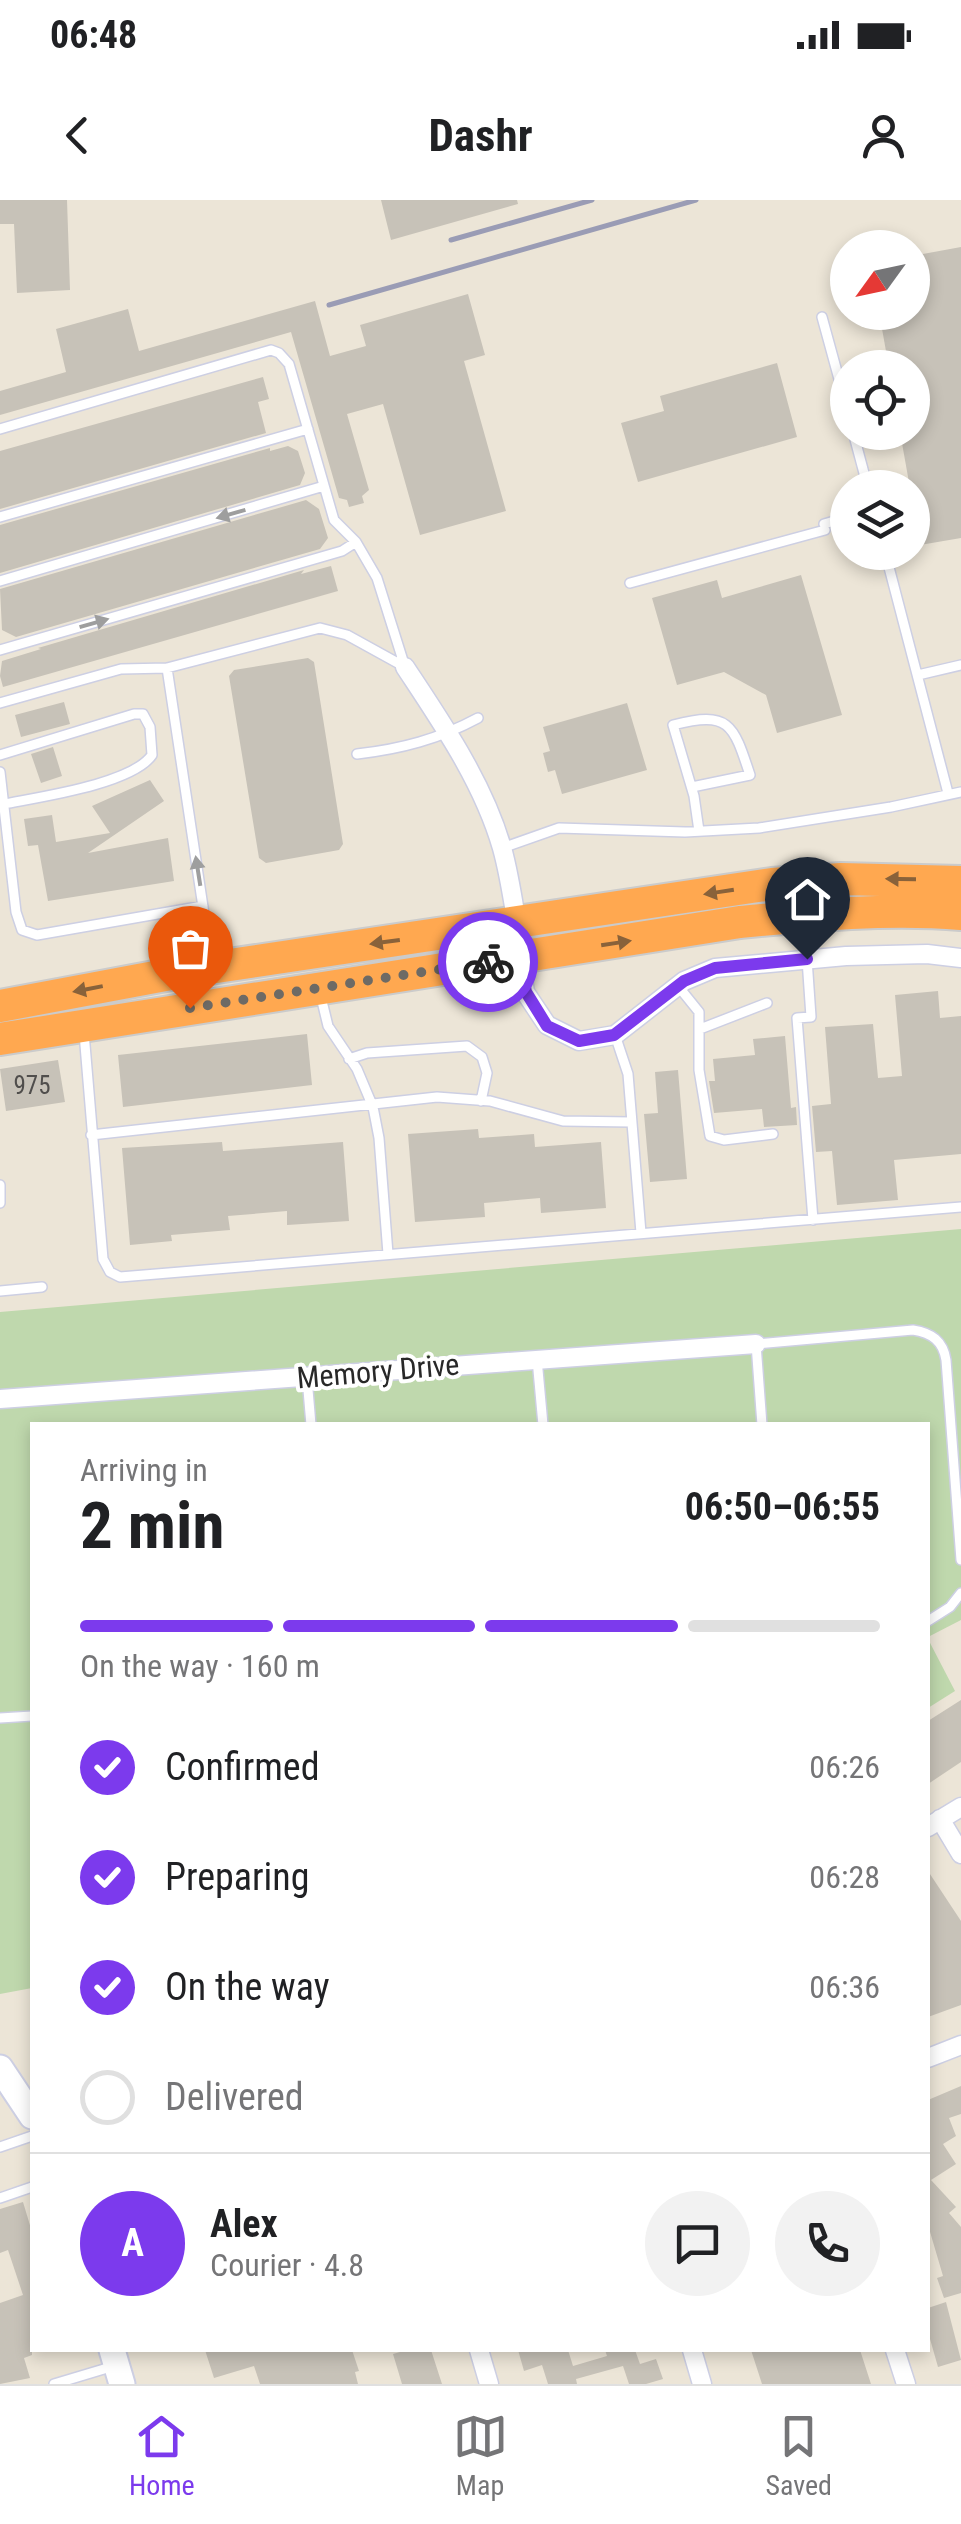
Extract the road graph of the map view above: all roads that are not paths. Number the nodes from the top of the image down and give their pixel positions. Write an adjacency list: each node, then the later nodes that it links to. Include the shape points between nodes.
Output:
1 (822, 317): 2 (lane)
2 (831, 350)
3 (0, 430): 4 (lane, via 271,350 289,364)
4 (308, 430): 5 (lane); 6 (lane)
5 (324, 486): 8 (lane, via 334,520); 10 (lane, one-way to 10)
6 (0, 516)
7 (830, 524): 11 (lane)
8 (356, 542): 12 (lane, one-way to 8); 14 (lane, via 377,578)
9 (890, 570): 16 (lane)
10 (0, 582)
11 (630, 583)
12 (0, 650)
13 (961, 666): 16 (lane)
14 (405, 667): 15 (lane, via 320,628); 19 (street)
15 (167, 668): 17 (lane, via 121,669); 30 (lane, one-way to 15)
16 (918, 675): 25 (lane)
17 (0, 703)
18 (478, 718): 19 (lane)
19 (449, 734): 20 (lane); 28 (street)
20 (358, 754)
21 (0, 755): 26 (lane, via 134,714 144,714 150,726 152,755 136,770)
22 (0, 772): 26 (lane)
23 (692, 787): 23 (lane, via 673,724 724,722 739,740 750,775); 27 (lane)
24 (961, 792): 25 (lane)
25 (948, 794): 27 (lane, via 759,828)
26 (4, 804): 30 (lane, via 22,930 38,934)
27 (698, 831): 28 (lane, via 559,828)
28 (502, 848): 32 (street)
29 (961, 882): 32 (highway, one-way to 32, via 772,884)
30 (204, 906): 36 (lane)
31 (961, 914): 33 (highway, one-way to 31, via 842,912)
32 (516, 923): 33 (street); 36 (highway, one-way to 36)
33 (519, 957): 38 (highway); 43 (street, via 526,992 547,1026 579,1041)
34 (961, 958): 35 (street)
35 (807, 959): 37 (street, via 715,968); 54 (lane, via 812,1017 797,1018)
36 (212, 968): 40 (highway, one-way to 40)
37 (678, 986): 42 (lane, via 699,1012); 43 (street)
38 (320, 990): 41 (highway); 45 (lane, via 328,1026)
39 (766, 1003): 42 (lane)
40 (0, 1006)
41 (84, 1024): 44 (highway); 49 (lane)
42 (700, 1030): 50 (lane, via 710,1136)
43 (614, 1035): 48 (lane, via 628,1074)
44 (0, 1039)
45 (349, 1059): 46 (lane, via 467,1046 482,1057); 47 (lane)
46 (481, 1100): 47 (lane); 48 (lane, via 564,1120)
47 (373, 1107): 49 (lane); 56 (lane)
48 (630, 1122): 55 (lane)
49 (91, 1134): 56 (lane, via 103,1259 120,1277)
50 (774, 1134)
51 (0, 1185): 52 (lane)
52 (0, 1203)
53 (961, 1207): 54 (lane)
54 (814, 1220): 55 (lane)
55 (641, 1233): 56 (lane)
56 (388, 1254)
57 (42, 1286): 58 (lane)
58 (0, 1291)
59 (756, 1344): 60 (street, Memory Drive); 65 (lane); 66 (lane, via 914,1330 939,1341 946,1360)
60 (537, 1358): 61 (street, Memory Drive); 64 (lane)
61 (307, 1377): 62 (street, Memory Drive); 63 (lane)
62 (0, 1399)
63 (311, 1422)
64 (543, 1422)
65 (762, 1422)
66 (961, 1560)
67 (961, 1594): 68 (lane)
68 (930, 1621)
69 (30, 1716): 70 (lane)
70 (0, 1718)
71 (961, 1807): 72 (street)
72 (934, 1823): 73 (street)
73 (961, 1854)
74 (961, 2045): 75 (street)
75 (930, 2057)
76 (0, 2068): 77 (main road)
77 (30, 2113)
78 (30, 2137): 79 (lane)
79 (0, 2147)
80 (30, 2189): 81 (lane)
81 (0, 2198)
82 (480, 2352): 87 (street)
83 (693, 2352): 88 (street)
84 (896, 2352): 89 (street)
85 (117, 2366): 86 (lane)
86 (54, 2384)
87 (489, 2384)
88 (702, 2384)
89 (906, 2384)

